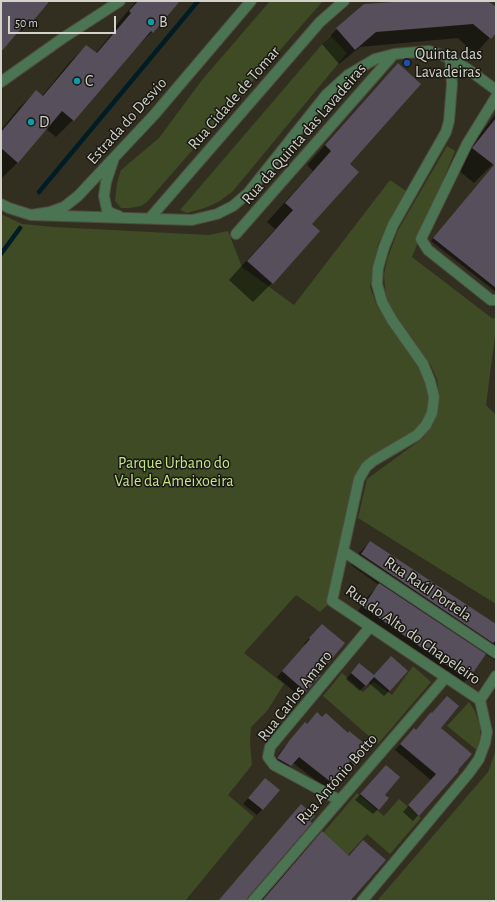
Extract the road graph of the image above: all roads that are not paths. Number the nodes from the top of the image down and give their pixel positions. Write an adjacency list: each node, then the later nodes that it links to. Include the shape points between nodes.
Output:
1 (120, 1): 6 (street)
2 (251, 1): 9 (street, Estrada do Desvio)
3 (344, 1): 13 (street, Rua Cidade de Tomar, via 320,22)
4 (394, 54): 5 (street, via 429,51); 13 (street, via 375,59 348,74 326,95 248,193 233,206 217,214 192,220); 14 (street, Rua da Quinta das Lavadeiras)
5 (450, 58): 7 (street); 16 (street, Rua do Alto do Chapeleiro, via 452,84 446,132 393,225 378,268 377,284 382,302 392,320 423,364 434,397 432,413 417,435 366,467 359,479)
6 (1, 82)
7 (496, 90)
8 (496, 97): 15 (street, via 467,144 421,239 428,250 491,300)
9 (114, 158): 11 (street, Estrada do Desvio, via 64,207); 12 (street, via 104,190 105,204 111,213)
10 (1, 204): 11 (street, Estrada do Desvio)
11 (31, 215): 12 (street)
12 (125, 217): 13 (street)
13 (150, 218)
14 (236, 234)
15 (496, 300)
16 (343, 551): 17 (street, Rua do Alto do Chapeleiro, via 332,601); 18 (street, Rua Raúl Portela)
17 (370, 627): 20 (street, Rua do Alto do Chapeleiro); 22 (street, Rua Carlos Amaro, via 270,747 268,757 274,765)
18 (496, 653)
19 (496, 676): 21 (street)
20 (446, 677): 21 (street, Rua do Alto do Chapeleiro); 22 (street, Rua António Botto)
21 (480, 700): 24 (street, Rua do Alto do Chapeleiro, via 487,732 479,759)
22 (339, 800): 23 (street, Rua António Botto)
23 (253, 901)
24 (362, 901)

